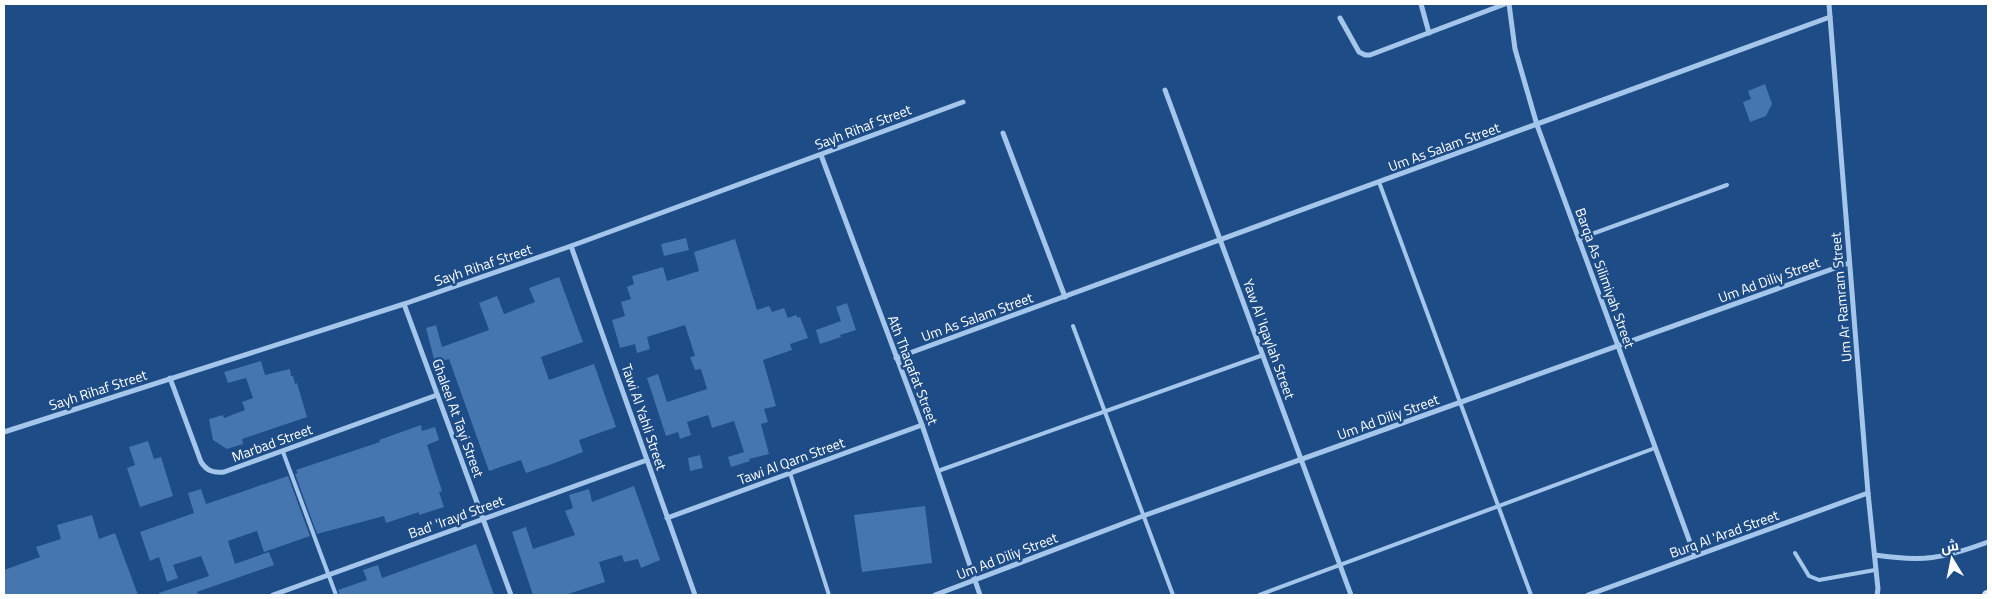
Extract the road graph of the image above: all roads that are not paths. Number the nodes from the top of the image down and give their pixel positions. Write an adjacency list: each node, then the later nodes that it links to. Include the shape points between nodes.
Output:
1 (1421, 4): 7 (street)
2 (1505, 4): 7 (street)
3 (1509, 4): 10 (street, Barqa As Silimiyah Street, via 1515,49)
4 (1829, 4): 5 (street, Um Ar Ramram Street)
5 (1830, 17): 10 (street, Um As Salam Street); 18 (street, Um Ar Ramram Street)
6 (1340, 18): 7 (street, via 1355,46 1365,56)
7 (1429, 33)
8 (1165, 90): 16 (street, Yaw Al 'Iqaylah Street)
9 (963, 102): 12 (street, Sayh Rihaf Street)
10 (1537, 125): 13 (street, Um As Salam Street); 15 (street, Barqa As Silimiyah Street)
11 (1003, 133): 19 (street)
12 (822, 155): 17 (street, Sayh Rihaf Street); 24 (street, Ath Thaqafat Street)
13 (1379, 182): 16 (street, Um As Salam Street); 27 (lane)
14 (1727, 186): 15 (lane)
15 (1578, 239): 22 (street, Barqa As Silimiyah Street)
16 (1220, 240): 19 (street, Um As Salam Street); 23 (street, Yaw Al 'Iqaylah Street)
17 (571, 246): 20 (street, Sayh Rihaf Street); 33 (street, Tawi Al Yahli Street)
18 (1849, 263): 22 (street, Um Ad Diliy Street); 37 (street, Um Ar Ramram Street)
19 (1065, 297): 24 (street, Um As Salam Street)
20 (404, 304): 25 (street, Sayh Rihaf Street); 26 (street, Ghaleel At Tayi Street)
21 (1073, 326): 28 (lane)
22 (1617, 346): 27 (street, Um Ad Diliy Street); 31 (street, Barqa As Silimiyah Street)
23 (1262, 355): 28 (lane); 34 (street, Yaw Al 'Iqaylah Street)
24 (896, 358): 29 (street, Ath Thaqafat Street)
25 (170, 378): 30 (street, Sayh Rihaf Street); 32 (street, Marbad Street, via 201,462 209,471 224,472)
26 (437, 395): 32 (street, Marbad Street); 41 (street, Ghaleel At Tayi Street)
27 (1460, 403): 34 (street, Um Ad Diliy Street); 38 (lane)
28 (1104, 412): 35 (lane); 39 (lane)
29 (922, 425): 35 (street, Ath Thaqafat Street); 36 (street, Tawi Al Qarn Street)
30 (4, 432)
31 (1654, 448): 38 (lane); 45 (street, Barqa As Silimiyah Street)
32 (283, 452): 48 (lane)
33 (647, 460): 40 (street, Tawi Al Yahli Street); 41 (street, Bad' 'Irayd Street)
34 (1301, 460): 39 (street, Um Ad Diliy Street); 46 (street, Yaw Al 'Iqaylah Street)
35 (938, 471): 49 (street, Ath Thaqafat Street)
36 (790, 473): 40 (street, Tawi Al Qarn Street); 55 (lane)
37 (1868, 493): 44 (street, Um Ar Ramram Street); 45 (street, Burq Al 'Arad Street)
38 (1498, 507): 46 (lane); 61 (lane)
39 (1143, 516): 49 (street, Um Ad Diliy Street); 58 (lane)
40 (667, 518): 54 (street, Tawi Al Yahli Street)
41 (482, 519): 48 (street, Bad' 'Irayd Street); 53 (street, Ghaleel At Tayi Street)
42 (1988, 542): 44 (street, via 1938,558 1906,560)
43 (1795, 553): 47 (lane, via 1809,576 1819,580)
44 (1875, 555): 47 (street, Um Ar Ramram Street)
45 (1695, 556): 62 (street, Burq Al 'Arad Street)
46 (1340, 565): 59 (lane); 60 (street, Yaw Al 'Iqaylah Street)
47 (1875, 570): 50 (street, Um Ar Ramram Street)
48 (328, 575): 51 (street, Bad' 'Irayd Street); 52 (lane)
49 (974, 581): 56 (street, Um Ad Diliy Street); 57 (street, Ath Thaqafat Street)
50 (1878, 589): 63 (street, Um Ar Ramram Street); 64 (street)
51 (273, 595)
52 (336, 595)
53 (511, 595)
54 (695, 595)
55 (829, 595)
56 (935, 595)
57 (980, 595)
58 (1173, 595)
59 (1259, 595)
60 (1351, 595)
61 (1531, 595)
62 (1588, 595)
63 (1877, 595)
64 (1883, 595)

